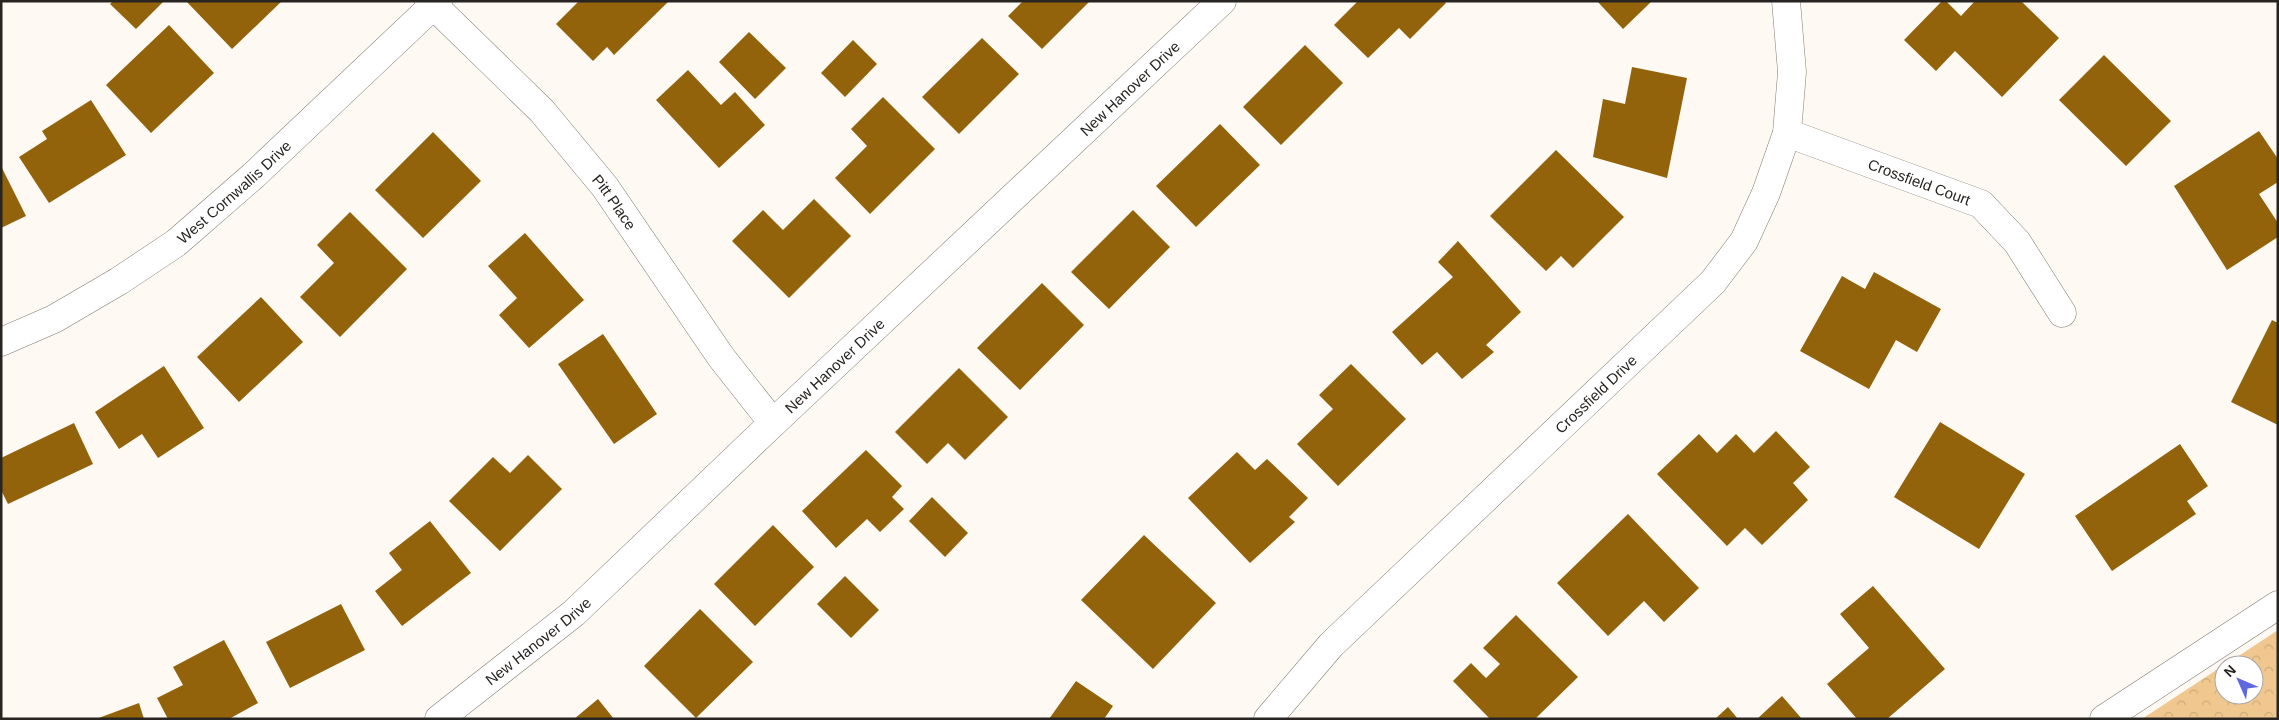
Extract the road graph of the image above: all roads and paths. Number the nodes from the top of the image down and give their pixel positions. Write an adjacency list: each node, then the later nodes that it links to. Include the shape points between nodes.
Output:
1 (1222, 1): 7 (street, New Hanover Drive)
2 (1786, 1): 4 (street, Crossfield Drive, via 1792,72)
3 (434, 3): 6 (street, West Cornwallis Drive, via 253,176 176,243 54,319); 7 (street, Pitt Place, via 542,112 605,187 721,357)
4 (1787, 133): 5 (street, Crossfield Court, via 1981,204 2017,242); 10 (street, Crossfield Drive, via 1766,193 1744,240 1713,282 1331,646)
5 (2062, 313)
6 (1, 342)
7 (773, 422): 9 (street, New Hanover Drive, via 574,613)
8 (2278, 605): 11 (street)
9 (439, 719)
10 (1268, 719)
11 (2104, 719)

